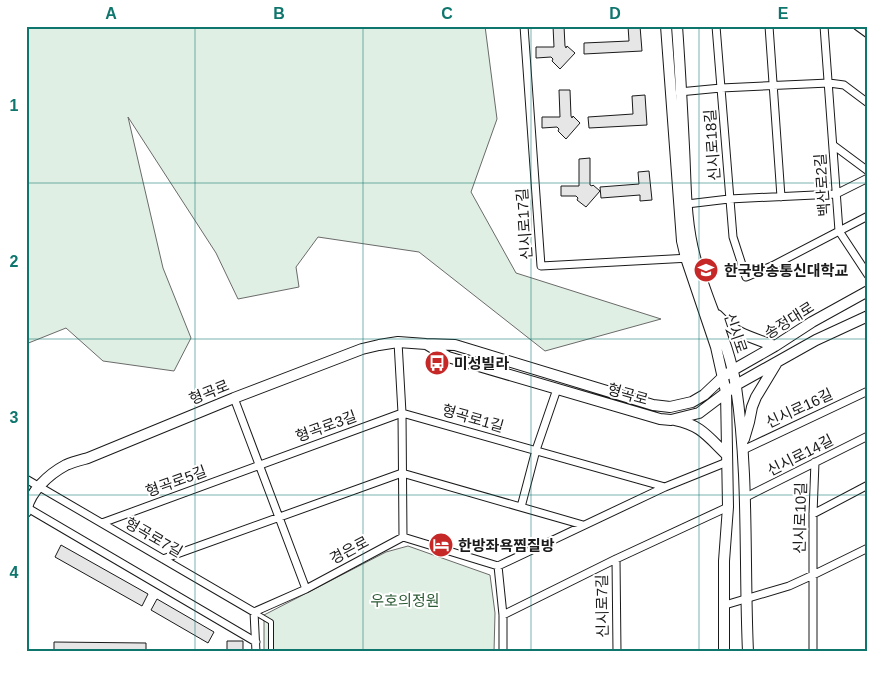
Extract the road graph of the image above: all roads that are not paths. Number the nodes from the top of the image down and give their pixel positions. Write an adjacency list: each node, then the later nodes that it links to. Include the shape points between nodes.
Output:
1 (524, 26): 24 (street, 신시로17길, via 541,266)
2 (666, 26): 13 (street, 신시로)
3 (677, 26): 12 (street, 신시로)
4 (716, 26): 11 (street, 신시로18길)
5 (769, 26): 10 (street)
6 (824, 26): 9 (street, 백산로2길)
7 (857, 26): 8 (street)
8 (868, 34)
9 (829, 83): 10 (street); 14 (street, via 844,85); 15 (street, 백산로2길)
10 (773, 86): 11 (street); 19 (street)
11 (721, 88): 12 (street); 20 (street, 신시로18길)
12 (682, 92): 13 (street); 21 (street, 신시로)
13 (671, 93): 24 (street, 신시로, via 682,241)
14 (868, 103)
15 (833, 145): 16 (street, 백산로2길); 18 (street, 백산로2길)
16 (868, 171)
17 (868, 178): 18 (street, 신시로18길)
18 (836, 194): 19 (street, 신시로18길); 23 (street, 백산로2길)
19 (781, 197): 20 (street, 신시로18길)
20 (729, 199): 21 (street, 신시로18길); 23 (street, 신시로18길, via 733,237 746,277)
21 (686, 204): 24 (street, 신시로)
22 (868, 216): 23 (street)
23 (839, 231): 25 (street, 백산로2길)
24 (690, 258): 27 (street, 신시로); 34 (street, 신시로)
25 (868, 275)
26 (868, 292): 31 (street, 송정대로)
27 (713, 310): 31 (street, via 737,332); 33 (street, 신시로)
28 (868, 316): 32 (street, 송정대로)
29 (398, 342): 30 (street, 형곡로); 40 (street, 형곡로, via 362,349); 42 (street)
30 (426, 344): 36 (street, 형곡로, via 448,357); 39 (street, 형곡로, via 455,344 653,405 670,407 692,402)
31 (775, 346): 33 (street, 송정대로)
32 (778, 361): 35 (street, 송정대로); 45 (street, via 756,397)
33 (733, 370): 34 (street, 송정대로); 35 (street, 신시로)
34 (723, 377): 38 (street, 신시로); 39 (street, 송정대로)
35 (736, 385): 38 (street, 송정대로); 45 (street, 신시로)
36 (557, 389): 43 (street, 형곡로); 46 (street)
37 (868, 391): 45 (street, 신시로16길)
38 (726, 392): 41 (street, 송정대로); 47 (street, 신시로)
39 (704, 395)
40 (234, 398): 49 (street); 53 (street, 형곡로, via 66,465)
41 (708, 406): 43 (street, 형곡로, via 699,413)
42 (402, 413): 46 (street, 형곡로1길); 49 (street, 형곡로3길); 50 (street)
43 (671, 420): 47 (street, via 702,431)
44 (868, 436): 48 (street, 신시로14길)
45 (743, 446): 55 (street, 신시로)
46 (536, 450): 54 (street); 58 (street)
47 (727, 458): 54 (street); 56 (street, 신시로)
48 (815, 462): 55 (street, 신시로14길); 60 (street, 신시로10길)
49 (259, 465): 61 (street); 62 (street, 형곡로5길)
50 (402, 473): 58 (street); 61 (street); 64 (street)
51 (26, 479): 53 (street, 형곡로7길)
52 (868, 485): 60 (street)
53 (40, 486): 57 (street, 형곡로); 62 (street, 형곡로7길)
54 (665, 487): 63 (street)
55 (744, 498): 71 (street, 신시로)
56 (728, 506): 67 (street); 72 (street, 신시로)
57 (27, 507): 59 (street, 형곡로); 75 (street)
58 (521, 507): 63 (street)
59 (26, 512)
60 (813, 514): 69 (street, 신시로10길)
61 (279, 518): 66 (street); 70 (street)
62 (102, 523): 66 (street, 형곡로7길)
63 (583, 525): 68 (street)
64 (403, 537): 68 (street); 70 (street, 경은로)
65 (868, 548): 69 (street, 신시로10길)
66 (163, 559): 73 (street, 형곡로7길)
67 (616, 559): 74 (street); 79 (street, 신시로7길)
68 (498, 566): 74 (street)
69 (813, 575): 71 (street, 신시로10길); 82 (street)
70 (306, 589): 73 (street, 경은로)
71 (745, 600): 72 (street, 신시로10길); 81 (street, 신시로)
72 (725, 605): 80 (street, 신시로)
73 (254, 612): 75 (street); 77 (lane, via 271,622)
74 (502, 615): 78 (street)
75 (256, 642): 76 (street)
76 (256, 652)
77 (271, 652)
78 (503, 652)
79 (617, 652)
80 (724, 652)
81 (748, 652)
82 (814, 652)

